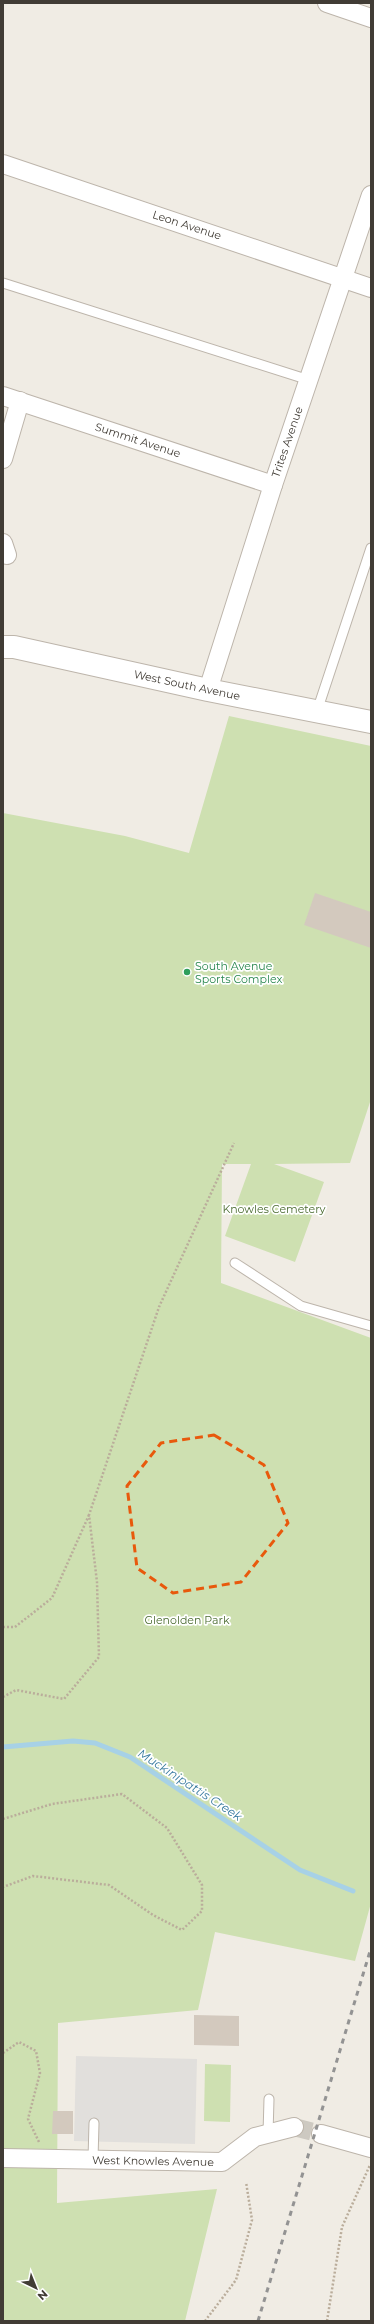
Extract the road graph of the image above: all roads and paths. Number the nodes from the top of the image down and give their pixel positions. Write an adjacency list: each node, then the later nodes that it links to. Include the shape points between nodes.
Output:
1 (327, 3): 2 (street)
2 (371, 18)
3 (3, 164): 5 (street, Leon Avenue)
4 (371, 196): 5 (street, Trites Avenue)
5 (344, 277): 7 (street, Leon Avenue); 8 (street, Trites Avenue)
6 (3, 283): 8 (lane)
7 (371, 288)
8 (308, 380): 12 (street, Trites Avenue)
9 (3, 396): 10 (street, Summit Avenue)
10 (20, 401): 11 (street); 12 (street, Summit Avenue)
11 (3, 460)
12 (273, 485): 15 (street, Trites Avenue)
13 (371, 548): 16 (lane)
14 (3, 647): 15 (street, West South Avenue, via 14,647)
15 (208, 690): 16 (street, West South Avenue)
16 (317, 711): 17 (street, West South Avenue)
17 (371, 722)
18 (234, 1143): 21 (path, via 159,1307)
19 (235, 1263): 20 (lane, via 301,1306)
20 (371, 1326)
21 (89, 1515): 22 (path, via 52,1598 15,1627); 23 (path, via 97,1582 99,1657 64,1700 16,1690)
22 (3, 1627)
23 (3, 1697)
24 (3, 1819): 25 (path, via 52,1804 122,1794 167,1828 202,1885 202,1911 182,1930 153,1915 109,1885 33,1876)
25 (3, 1886)
26 (3, 2053): 34 (path, via 19,2042 36,2051 40,2073 28,2119)
27 (269, 2099): 30 (lane)
28 (94, 2123): 35 (lane)
29 (294, 2127): 30 (street, West Knowles Avenue)
30 (268, 2134): 35 (street, West Knowles Avenue, via 256,2137 222,2162)
31 (320, 2134): 32 (street)
32 (371, 2148)
33 (3, 2158): 34 (street, West Knowles Avenue)
34 (47, 2158): 35 (street, West Knowles Avenue)
35 (93, 2159)
36 (371, 2164): 39 (path, via 342,2227)
37 (246, 2182): 38 (path, via 252,2220 236,2280)
38 (206, 2321)
39 (327, 2321)

